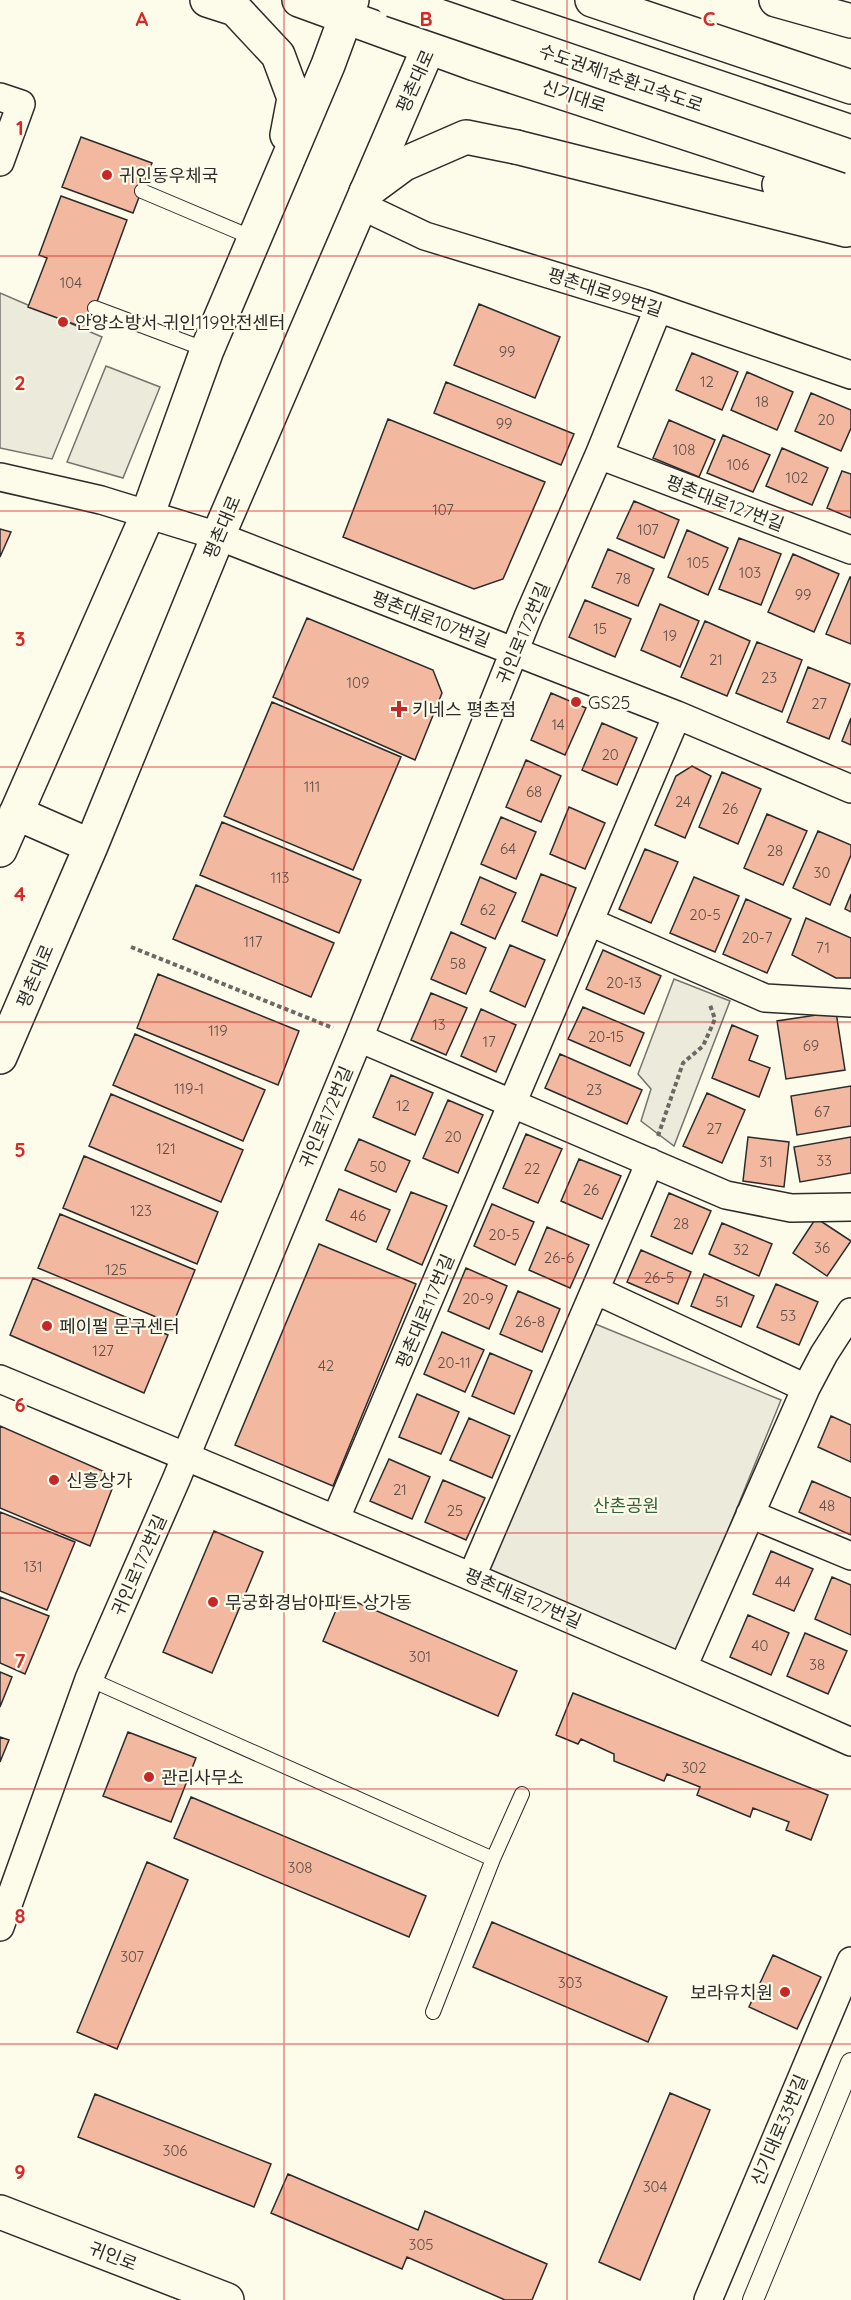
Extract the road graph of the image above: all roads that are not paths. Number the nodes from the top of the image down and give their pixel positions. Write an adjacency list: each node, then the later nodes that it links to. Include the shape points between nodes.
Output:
1 (207, 0): 18 (main road, via 235,9 278,56 294,98)
2 (299, 0): 9 (main road, 신기대로)
3 (392, 0): 16 (main road, 수도권제1순환고속도로, bridge)
4 (449, 0): 11 (main road, 평촌대로)
5 (458, 0): 15 (main road)
6 (592, 0): 13 (main road)
7 (776, 0): 10 (main road)
8 (800, 0): 10 (main road)
9 (348, 8): 11 (main road, 신기대로); 18 (main road, via 328,65)
10 (851, 21)
11 (429, 48): 12 (main road, 신기대로); 21 (main road, 평촌대로)
12 (502, 72): 19 (main road, 신기대로); 22 (main road)
13 (851, 87)
14 (0, 97): 17 (street, via 21,104)
15 (851, 132)
16 (851, 157)
17 (0, 162)
18 (278, 178): 24 (main road)
19 (851, 187)
20 (142, 191): 24 (lane)
21 (364, 199): 23 (main road, via 404,164 466,137); 26 (street, 평촌대로99번길, via 425,236); 32 (main road, 평촌대로)
22 (851, 214)
23 (851, 232)
24 (254, 238): 27 (main road)
25 (95, 308): 27 (lane)
26 (658, 309): 28 (street, 평촌대로99번길); 29 (street, 귀인로172번길)
27 (207, 350): 31 (main road)
28 (851, 375)
29 (599, 456): 33 (street, 평촌대로127번길); 34 (street, 귀인로172번길)
30 (0, 477): 31 (street, 평촌대로107번길, via 101,500)
31 (147, 516): 32 (street, 평촌대로107번길); 37 (main road)
32 (218, 536): 34 (street, 평촌대로107번길); 38 (main road, 평촌대로)
33 (851, 550)
34 (515, 651): 35 (street, 평촌대로107번길); 42 (street, 귀인로172번길)
35 (677, 716): 36 (street, 평촌대로107번길); 40 (street)
36 (851, 789)
37 (16, 813): 38 (main road); 39 (main road)
38 (91, 846): 43 (main road, 평촌대로)
39 (0, 850)
40 (590, 922): 41 (street, via 765,998); 44 (street)
41 (851, 1003)
42 (359, 1038): 44 (street); 51 (street, 귀인로172번길)
43 (0, 1057)
44 (513, 1103): 45 (street); 53 (street, 평촌대로117번길)
45 (650, 1162): 46 (street, via 726,1195 791,1208); 47 (street)
46 (851, 1207)
47 (595, 1290): 50 (street); 55 (street)
48 (851, 1312): 50 (street)
49 (0, 1379): 51 (street, 평촌대로127번길)
50 (806, 1388): 52 (street)
51 (185, 1457): 53 (street, 평촌대로127번길); 57 (street, 귀인로172번길)
52 (750, 1514): 54 (street); 56 (street)
53 (336, 1518): 55 (street, 평촌대로127번길)
54 (851, 1556)
55 (472, 1576): 56 (street, 평촌대로127번길)
56 (683, 1667): 58 (street, 평촌대로127번길)
57 (89, 1679): 60 (lane); 61 (street, 귀인로172번길)
58 (851, 1742)
59 (522, 1794): 60 (lane)
60 (493, 1859): 63 (lane)
61 (0, 1927)
62 (851, 1961): 67 (street, 신기대로33번길)
63 (433, 2012)
64 (851, 2063): 68 (street)
65 (0, 2212): 66 (main road, 귀인로)
66 (227, 2300)
67 (708, 2300)
68 (753, 2300)

